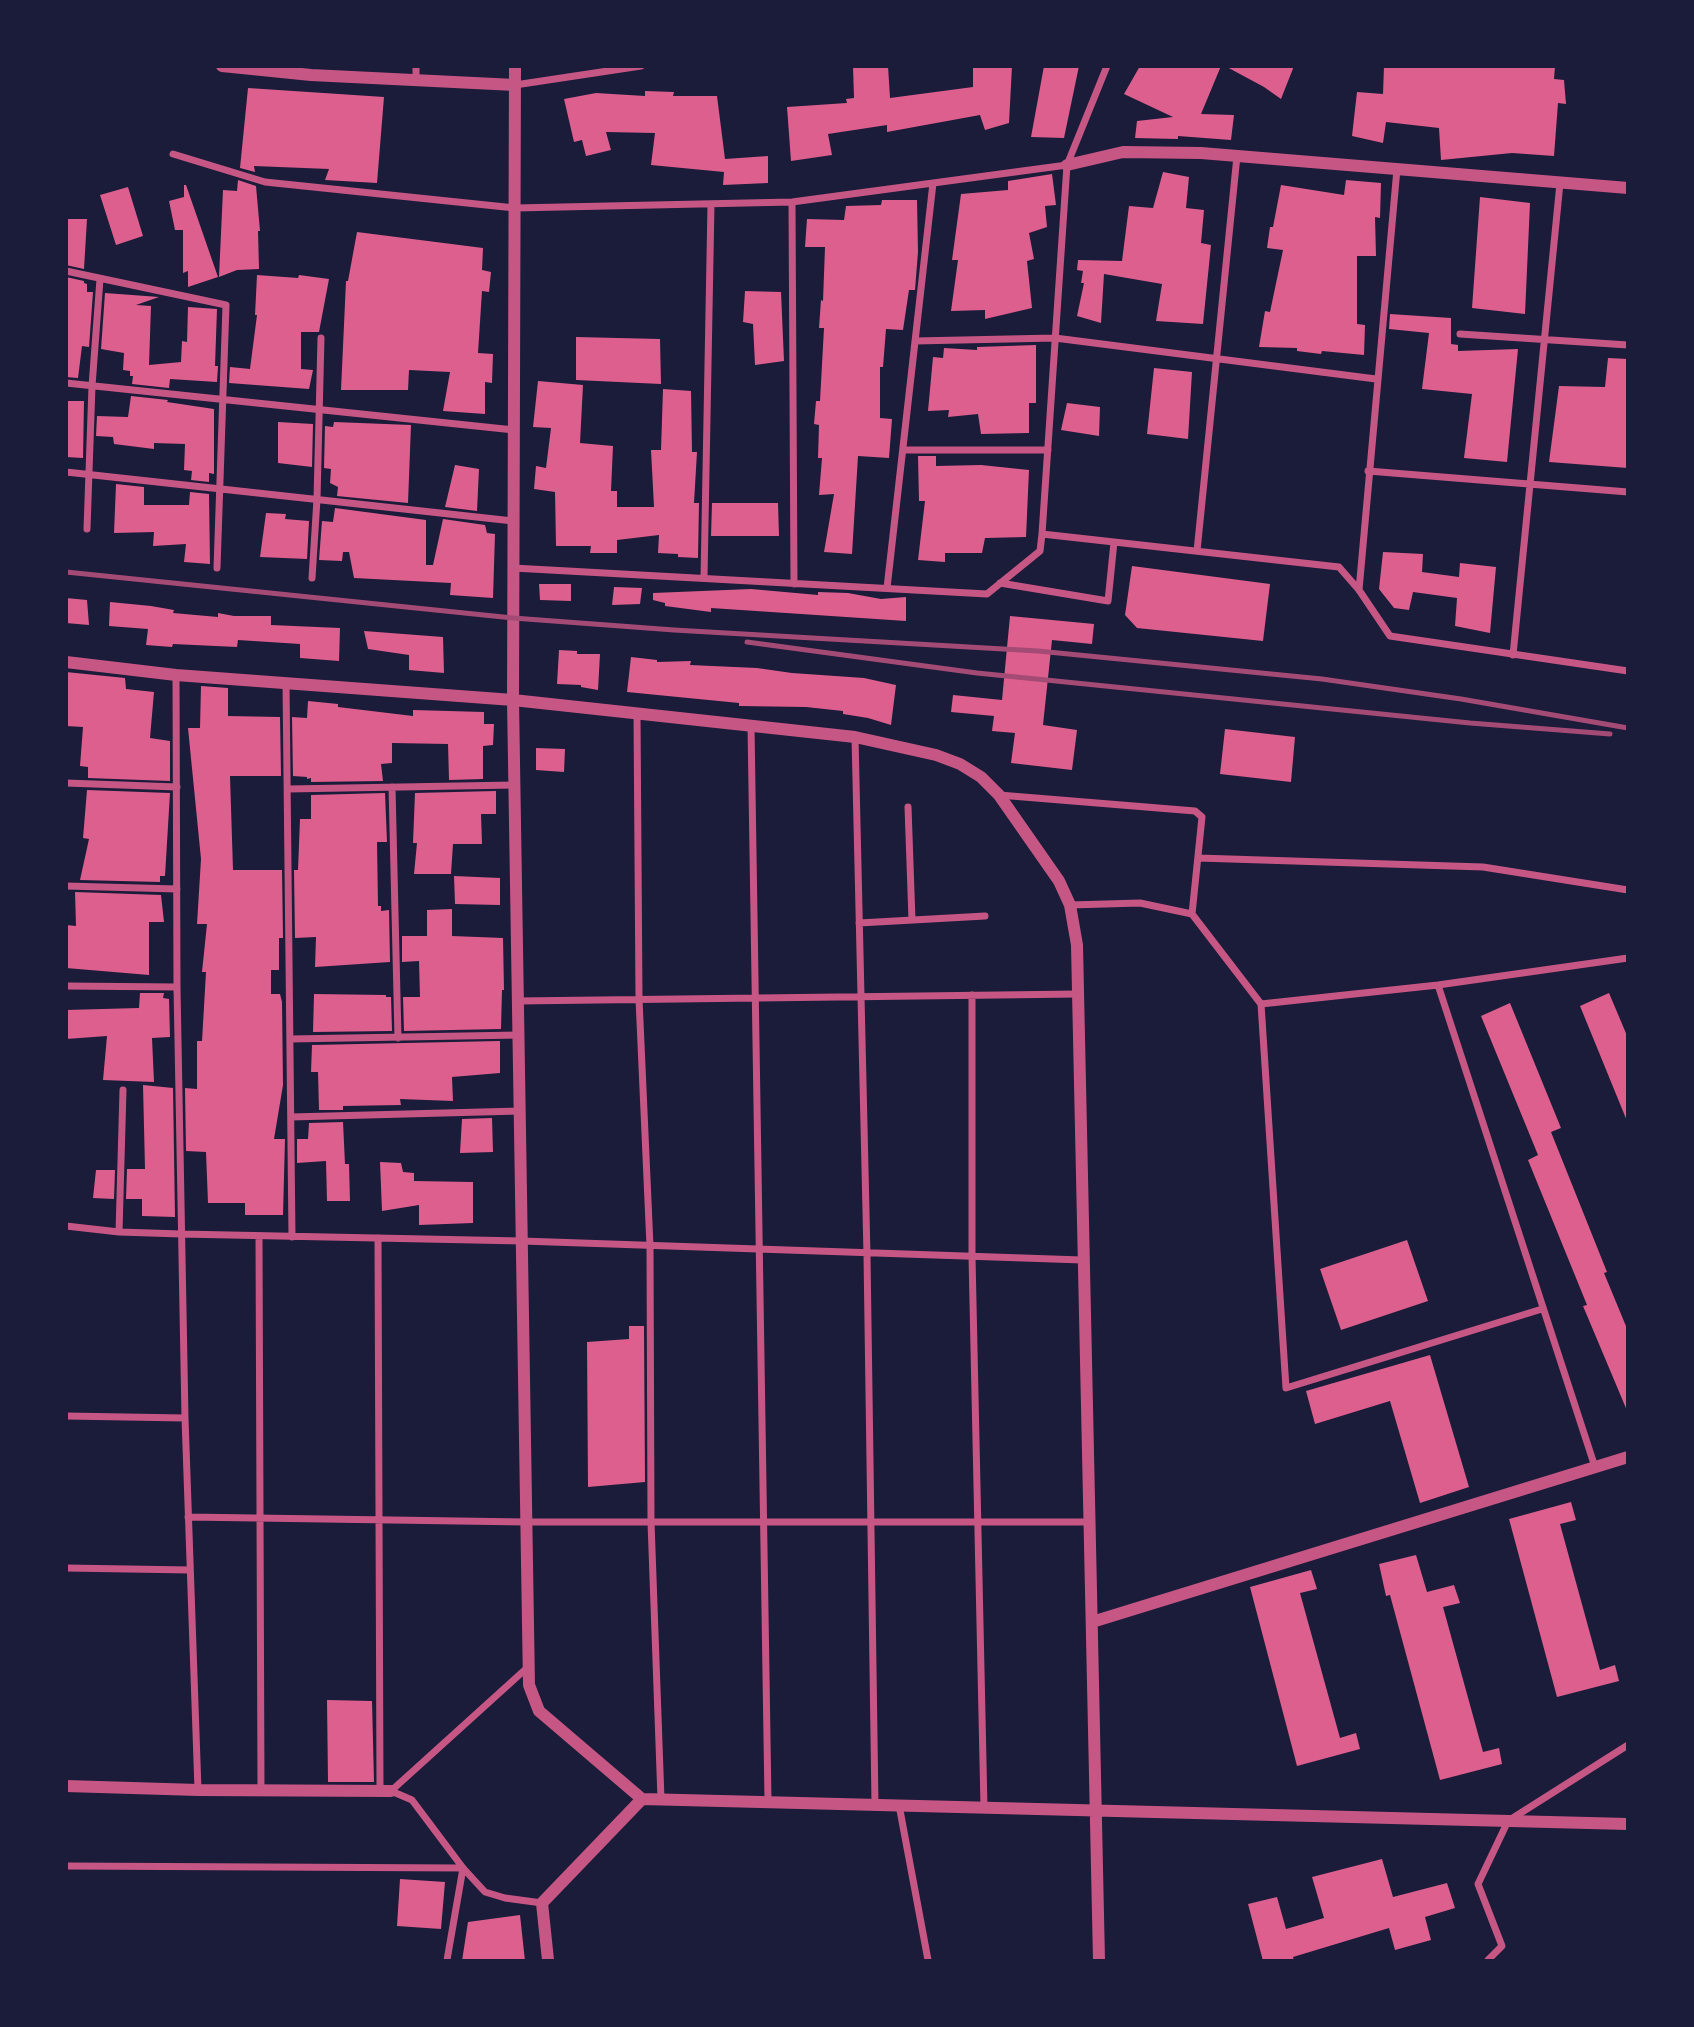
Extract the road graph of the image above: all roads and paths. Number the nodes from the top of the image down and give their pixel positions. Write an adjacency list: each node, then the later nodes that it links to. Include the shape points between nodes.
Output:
1 (222, 66): 5 (street)
2 (515, 66): 7 (street)
3 (1107, 66): 10 (street)
4 (638, 67): 7 (street)
5 (307, 71): 6 (street)
6 (416, 73): 7 (street)
7 (515, 85): 17 (street)
8 (173, 154): 17 (street, via 265,182)
9 (1237, 156): 10 (street, via 1123,152); 11 (street); 26 (street)
10 (1067, 165): 12 (street); 22 (street)
11 (1396, 169): 13 (street); 27 (street)
12 (933, 183): 15 (street); 24 (street)
13 (1560, 183): 14 (street); 23 (street)
14 (1628, 188)
15 (792, 202): 16 (street); 52 (street)
16 (711, 204): 17 (street); 50 (street)
17 (515, 208): 32 (street)
18 (66, 271): 19 (street)
19 (100, 279): 29 (street); 30 (street, via 226,305)
20 (1460, 334): 23 (street)
21 (321, 338): 31 (street)
22 (1055, 338): 24 (street); 26 (street); 34 (street)
23 (1545, 340): 25 (street); 38 (street)
24 (915, 341): 33 (street)
25 (1628, 345)
26 (1216, 359): 27 (street); 46 (street)
27 (1376, 379): 35 (street)
28 (66, 383): 29 (street)
29 (92, 386): 30 (street); 37 (street)
30 (224, 399): 31 (street); 39 (street)
31 (320, 409): 32 (street); 41 (street)
32 (514, 430): 42 (street)
33 (902, 450): 34 (street); 53 (street)
34 (1048, 450): 44 (street)
35 (1368, 471): 38 (street); 54 (street)
36 (66, 472): 37 (street)
37 (90, 474): 39 (street); 43 (street)
38 (1528, 484): 40 (street); 55 (street)
39 (219, 489): 41 (street); 47 (street)
40 (1628, 492)
41 (317, 499): 42 (street); 49 (street)
42 (513, 521): 48 (street)
43 (87, 529)
44 (1042, 534): 45 (street); 51 (street, via 1040,551)
45 (1114, 542): 46 (street); 51 (street, via 1108,601)
46 (1197, 551): 54 (street, via 1339,567)
47 (217, 568)
48 (513, 568): 50 (street); 60 (street)
49 (312, 578)
50 (704, 578): 52 (street)
51 (1000, 583): 53 (street, via 987,594)
52 (794, 584): 53 (street)
53 (887, 588)
54 (1359, 590): 55 (street, via 1390,636)
55 (1513, 655): 57 (street)
56 (66, 662): 58 (street)
57 (1628, 671)
58 (177, 675): 59 (street); 66 (street)
59 (286, 683): 60 (street); 68 (street)
60 (513, 700): 61 (street); 65 (street)
61 (637, 713): 62 (street); 88 (street)
62 (751, 726): 63 (street); 87 (street)
63 (855, 737): 69 (street, via 960,764); 79 (street)
64 (66, 783): 66 (street)
65 (514, 785): 67 (street); 89 (street)
66 (177, 787): 73 (street)
67 (392, 787): 68 (street); 92 (street)
68 (288, 789): 93 (street)
69 (999, 794): 71 (street, via 1195,811 1202,817); 75 (street, via 1046,860)
70 (908, 807): 78 (street)
71 (1198, 858): 74 (street, via 1483,867); 76 (street)
72 (66, 886): 73 (street)
73 (177, 889): 83 (street)
74 (1628, 890)
75 (1070, 905): 76 (street, via 1140,903); 84 (street)
76 (1192, 914): 90 (street)
77 (985, 916): 78 (street)
78 (912, 920): 79 (street)
79 (859, 923): 86 (street)
80 (1628, 958): 81 (street)
81 (1438, 985): 90 (street); 109 (street)
82 (66, 986): 83 (street)
83 (177, 987): 99 (street)
84 (1078, 994): 85 (street); 108 (street)
85 (972, 995): 86 (street); 107 (street)
86 (861, 996): 87 (street); 106 (street)
87 (755, 997): 88 (street); 105 (street)
88 (639, 999): 89 (street); 104 (street)
89 (518, 1001): 91 (street)
90 (1261, 1004): 109 (street, via 1286,1388)
91 (519, 1035): 92 (street); 95 (street)
92 (398, 1038): 93 (street)
93 (290, 1039): 96 (street)
94 (123, 1090): 98 (street)
95 (520, 1111): 96 (street); 103 (street)
96 (291, 1117): 101 (street)
97 (66, 1226): 98 (street)
98 (119, 1232): 99 (street)
99 (181, 1234): 100 (street); 111 (street)
100 (259, 1236): 101 (street); 115 (street)
101 (292, 1237): 102 (street)
102 (378, 1238): 103 (street); 116 (street)
103 (522, 1241): 104 (street); 117 (street)
104 (650, 1246): 105 (street); 118 (street)
105 (760, 1251): 106 (street); 119 (street)
106 (867, 1255): 107 (street); 122 (street)
107 (972, 1257): 108 (street); 120 (street)
108 (1082, 1260): 121 (street)
109 (1542, 1309): 113 (street)
110 (66, 1416): 111 (street)
111 (185, 1418): 114 (street)
112 (1628, 1457): 113 (street)
113 (1595, 1468): 125 (street)
114 (188, 1517): 115 (street); 124 (street)
115 (262, 1518): 116 (street); 130 (street)
116 (380, 1520): 117 (street); 131 (street)
117 (526, 1522): 118 (street); 126 (street)
118 (651, 1522): 119 (street); 133 (street)
119 (765, 1522): 122 (street); 134 (street)
120 (979, 1522): 121 (street); 122 (street); 137 (street)
121 (1089, 1522): 125 (street)
122 (871, 1523): 135 (street)
123 (66, 1568): 124 (street)
124 (190, 1570): 129 (street)
125 (1092, 1622): 138 (street)
126 (528, 1667): 131 (street); 132 (street, via 539,1711)
127 (1628, 1745): 139 (street)
128 (66, 1786): 129 (street)
129 (198, 1790): 130 (street)
130 (261, 1791): 131 (street)
131 (386, 1791): 142 (street, via 412,1800)
132 (642, 1799): 133 (street); 143 (street)
133 (661, 1799): 134 (street)
134 (768, 1801): 135 (street)
135 (875, 1805): 136 (street)
136 (899, 1805): 137 (street); 146 (street)
137 (984, 1807): 138 (street)
138 (1095, 1810): 139 (street); 147 (street)
139 (1508, 1821): 140 (street); 148 (street, via 1478,1884 1502,1946)
140 (1628, 1824)
141 (66, 1866): 142 (street)
142 (463, 1868): 143 (street, via 494,1896); 144 (street)
143 (542, 1903): 145 (street)
144 (447, 1961)
145 (548, 1961)
146 (928, 1961)
147 (1100, 1961)
148 (1488, 1961)

